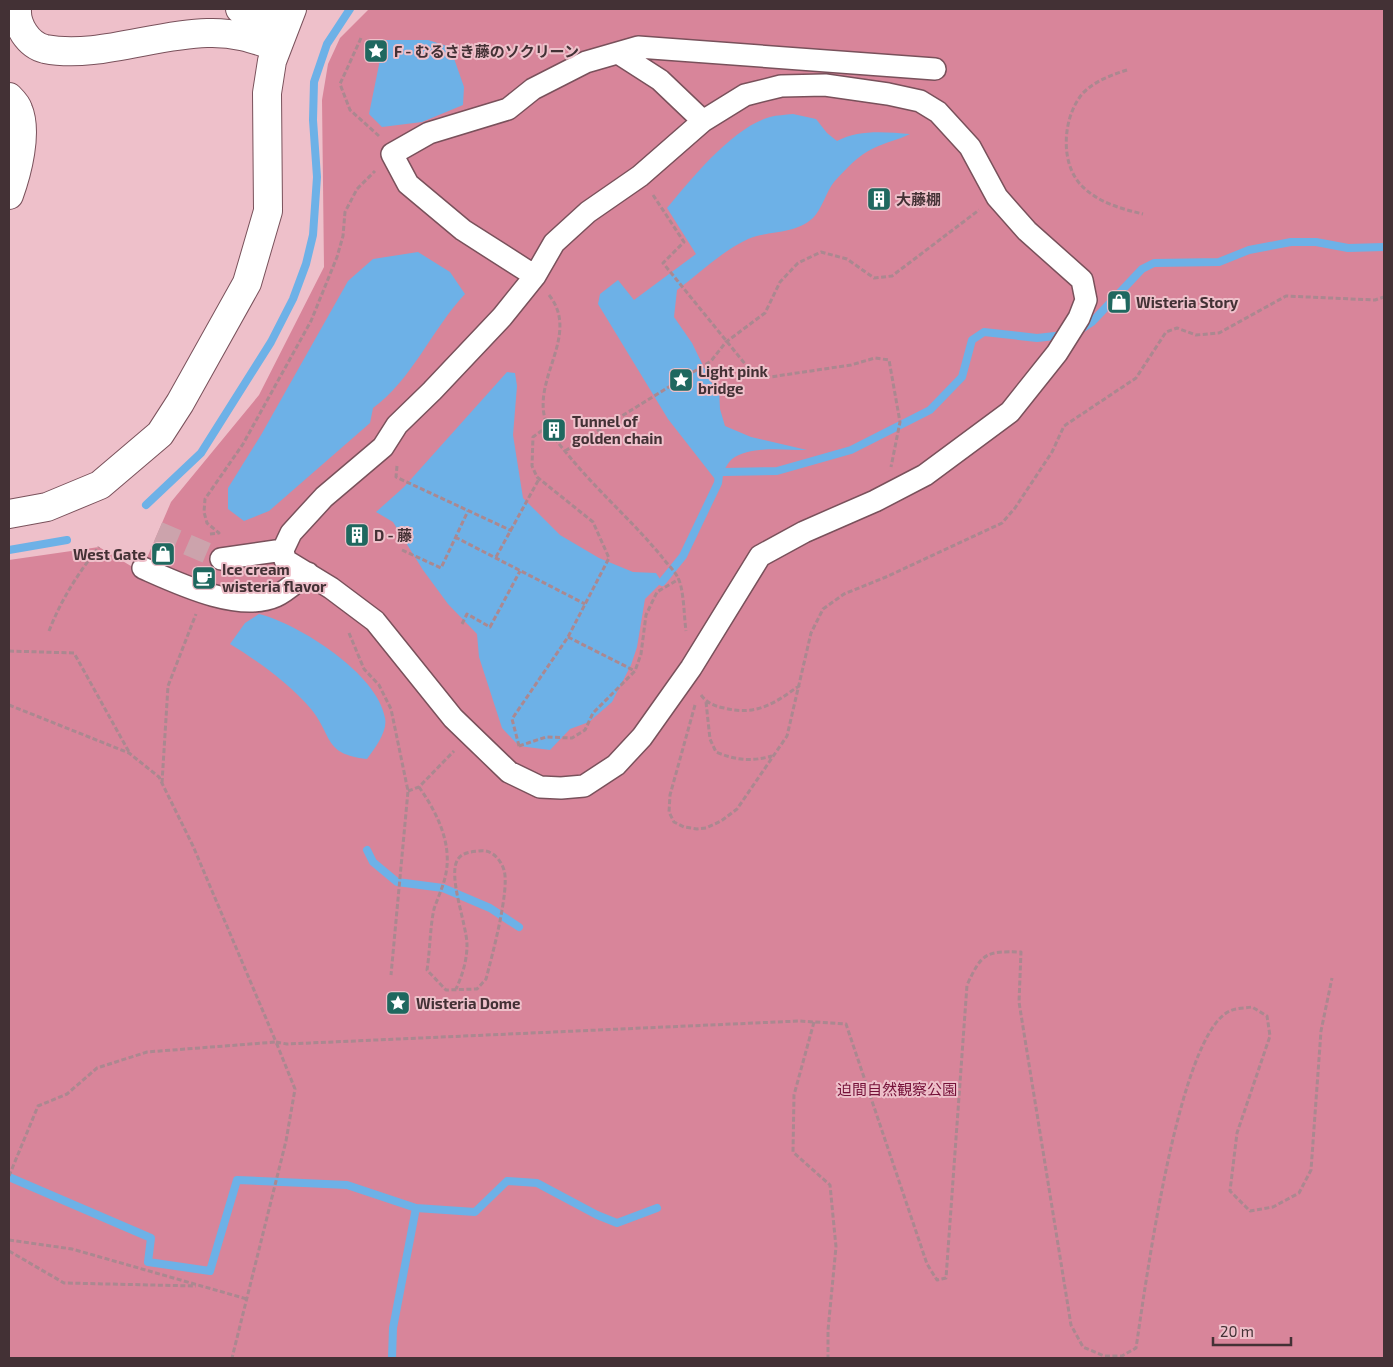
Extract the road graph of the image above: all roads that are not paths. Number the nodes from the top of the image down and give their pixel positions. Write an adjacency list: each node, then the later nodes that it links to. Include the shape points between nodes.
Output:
1 (17, 9): 3 (street, via 16,15 26,38 43,48 76,51 206,33 242,34)
2 (240, 9): 3 (street)
3 (284, 27): 10 (street, via 272,61 267,93 268,211 247,283 180,403 160,434 100,485 47,507)
4 (618, 53): 6 (street, via 638,47 941,64 926,84); 7 (street, via 660,80); 9 (street, via 586,62 532,90 508,108 429,133 392,154 408,184 463,230)
5 (9, 97): 8 (street, via 18,109 22,130 17,171)
6 (920, 102): 7 (street, via 825,85 781,86 745,95); 14 (street, via 938,112 970,147 997,197 1027,231 1082,280 1086,300 1079,318 1057,353 1010,412 925,474 760,556 694,675 616,765 584,786 540,787 509,772 453,718 375,621)
7 (703, 121): 9 (street, via 640,176 588,212 554,243)
8 (9, 195)
9 (534, 276): 11 (street, via 502,317 398,425 383,447 324,497 291,533)
10 (9, 514)
11 (282, 550): 12 (street); 14 (street, via 285,560)
12 (221, 559)
13 (143, 568): 14 (street, via 208,595 255,600 276,596)
14 (308, 573)

